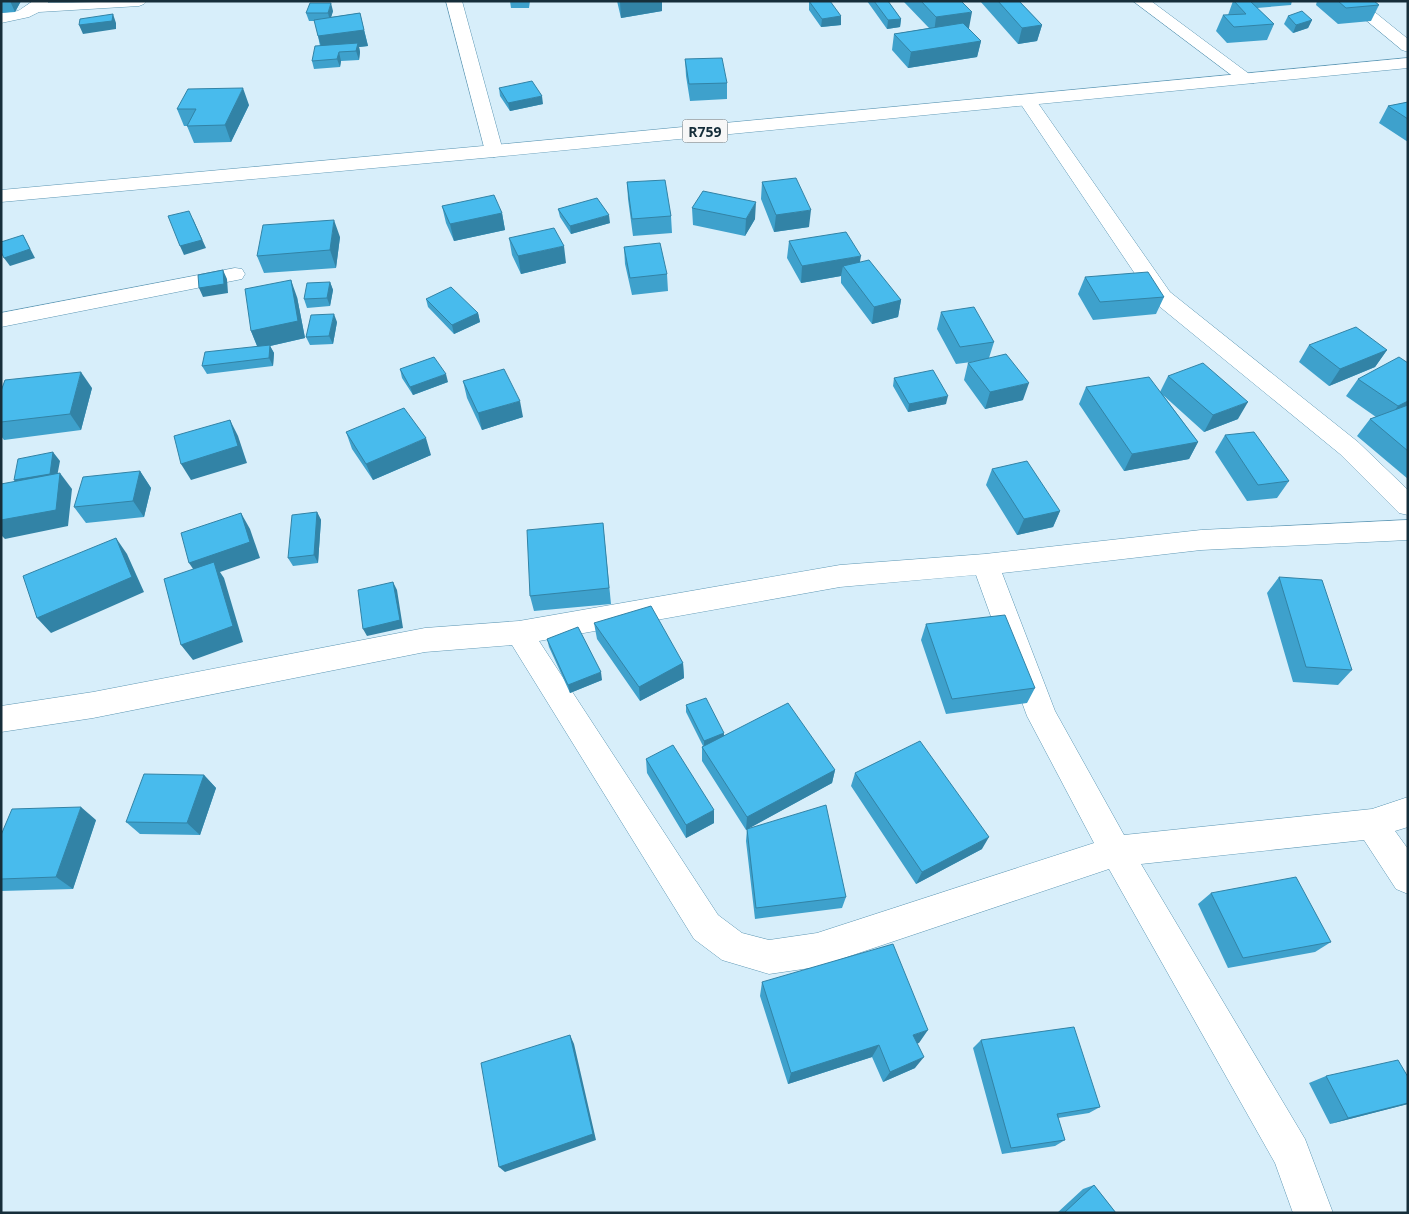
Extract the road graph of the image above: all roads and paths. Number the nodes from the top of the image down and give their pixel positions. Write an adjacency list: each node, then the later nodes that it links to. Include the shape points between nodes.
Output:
1 (139, 1): 5 (street)
2 (454, 1): 11 (street)
3 (1141, 1): 9 (street)
4 (1351, 1): 7 (street)
5 (39, 5): 6 (street, via 26,13)
6 (1, 18)
7 (1408, 47)
8 (1408, 63): 9 (street, R759)
9 (1248, 79): 10 (street, R759)
10 (1027, 100): 11 (street, R759); 15 (street, via 1162,298 1349,448)
11 (494, 152): 12 (street, R759)
12 (1, 196)
13 (236, 274): 14 (street)
14 (1, 320)
15 (1408, 506)
16 (1408, 530): 17 (street, via 1201,540)
17 (985, 564): 18 (street, via 840,576); 22 (street, via 1042,716)
18 (519, 633): 19 (street, via 425,640 93,706); 22 (street, via 706,927 734,948 769,957 817,950)
19 (1, 719)
20 (1408, 812): 21 (street)
21 (1372, 824): 22 (street); 23 (street)
22 (1116, 851): 24 (street, via 1291,1153)
23 (1408, 878)
24 (1313, 1213)

